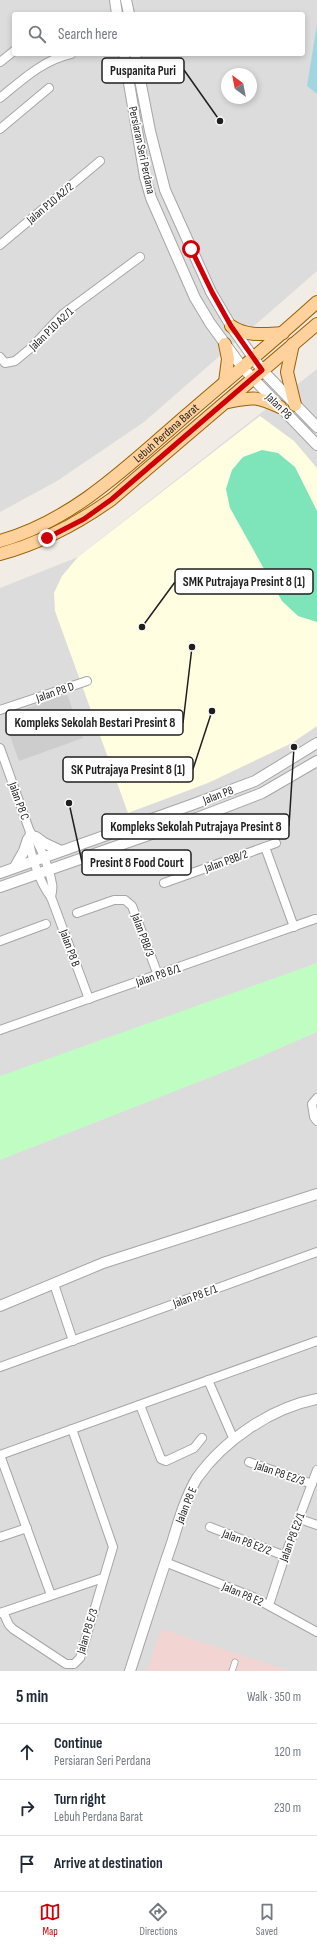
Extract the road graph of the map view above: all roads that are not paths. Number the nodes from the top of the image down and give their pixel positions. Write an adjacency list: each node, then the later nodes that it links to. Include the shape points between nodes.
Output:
1 (115, 0): 3 (street)
2 (126, 0): 4 (street)
3 (117, 12)
4 (129, 12)
5 (12, 53): 9 (street)
6 (62, 56): 11 (street, via 48,61)
7 (124, 56): 20 (street, Persiaran Seri Perdana, via 141,158 151,198 195,298)
8 (136, 56): 18 (street, Persiaran Seri Perdana, via 150,131 165,190 212,292)
9 (0, 62)
10 (49, 88): 12 (street)
11 (1, 94)
12 (0, 129)
13 (100, 161): 14 (street, Jalan P10 A2/2)
14 (0, 245)
15 (140, 257): 22 (street, Jalan P10 A2/1, via 63,314 37,343 15,362 5,362)
16 (317, 302): 19 (main road, Lebuh Perdana Barat)
17 (317, 324): 21 (main road, Lebuh Perdana Barat)
18 (231, 326): 19 (main road, via 238,331 251,334); 23 (street, Persiaran Seri Perdana)
19 (282, 333): 23 (main road, Lebuh Perdana Barat)
20 (225, 344): 24 (street, Persiaran Seri Perdana); 27 (main road, via 228,359)
21 (294, 344): 25 (main road, Lebuh Perdana Barat); 29 (main road, via 287,372)
22 (0, 357)
23 (253, 357): 24 (main road, Lebuh Perdana Barat); 25 (street, Jalan P8)
24 (242, 368): 26 (street, Jalan P8); 27 (main road, Lebuh Perdana Barat)
25 (262, 370): 26 (main road, Lebuh Perdana Barat); 29 (street, Jalan P8)
26 (252, 379): 28 (main road, Lebuh Perdana Barat); 30 (street, Jalan P8)
27 (225, 382): 33 (main road, Lebuh Perdana Barat, via 76,507 44,524)
28 (226, 403): 30 (main road, via 259,398); 34 (main road, Lebuh Perdana Barat, via 142,475 84,519 47,538)
29 (295, 405): 31 (street, Jalan P8)
30 (280, 407): 32 (street, Jalan P8)
31 (317, 427)
32 (317, 445)
33 (0, 541)
34 (0, 554)
35 (87, 681): 36 (street, Jalan P8 D)
36 (0, 710)
37 (317, 743): 43 (street, Jalan P8, via 255,781)
38 (0, 748): 40 (street, Jalan P8 C)
39 (317, 761): 46 (street, Jalan P8, via 262,792 197,818)
40 (31, 836): 43 (street); 44 (street, Jalan P8 C); 45 (street)
41 (276, 843): 42 (street, Jalan P8B/2)
42 (265, 847): 48 (street, Jalan P8B/2); 53 (street)
43 (61, 851): 44 (street, Jalan P8)
44 (39, 859): 45 (street, Jalan P8); 46 (street, Jalan P8 C)
45 (15, 868): 47 (street, Jalan P8)
46 (43, 872): 49 (street, Jalan P8); 56 (street, Jalan P8 B, via 52,885 51,897)
47 (0, 873)
48 (164, 883)
49 (0, 887)
50 (77, 913): 55 (street, Jalan P8B/3, via 114,900 125,900 132,906)
51 (315, 919): 53 (street, Jalan P8 B/1)
52 (46, 924): 54 (street)
53 (294, 927): 55 (street, Jalan P8 B/1)
54 (0, 941)
55 (158, 975): 56 (street, Jalan P8 B/1)
56 (89, 999): 57 (street, Jalan P8 B/1)
57 (0, 1030)
58 (317, 1098): 59 (street, via 312,1104)
59 (317, 1121)
60 (317, 1194): 62 (street, via 110,1261)
61 (317, 1252): 64 (street, Jalan P8 E/1)
62 (54, 1284): 63 (street); 64 (street)
63 (0, 1306)
64 (73, 1341): 66 (street, Jalan P8 E/1)
65 (317, 1341): 67 (street)
66 (0, 1367)
67 (208, 1380): 69 (street); 72 (street)
68 (317, 1399): 72 (street, Jalan P8 E, via 262,1420)
69 (140, 1405): 70 (street); 71 (street, via 161,1460 166,1461 194,1448)
70 (72, 1429): 73 (street); 84 (street, Jalan P8 E/3, via 113,1547)
71 (202, 1438)
72 (234, 1440): 83 (street, Jalan P8 E, via 197,1479)
73 (0, 1455): 80 (street)
74 (249, 1462): 76 (street, Jalan P8 E2/3)
75 (317, 1470): 76 (street, Jalan P8 E2/1)
76 (312, 1484): 77 (street, Jalan P8 E2/1)
77 (300, 1519): 78 (street); 82 (street, Jalan P8 E2/1)
78 (317, 1525)
79 (210, 1527): 82 (street, Jalan P8 E2/2)
80 (27, 1528): 81 (street); 85 (street)
81 (0, 1537)
82 (285, 1556): 86 (street, Jalan P8 E2/1)
83 (165, 1562): 86 (street, Jalan P8 E2); 90 (street, Jalan P8 E)
84 (102, 1578): 85 (street, Jalan P8 E/3); 87 (street, Jalan P8 E/3, via 80,1658 74,1664 66,1664 13,1629)
85 (51, 1595): 87 (street, Jalan P8 E/3)
86 (269, 1605): 88 (street, Jalan P8 E2)
87 (1, 1612)
88 (317, 1632)
89 (235, 1662): 91 (street)
90 (130, 1671)
91 (232, 1671)

